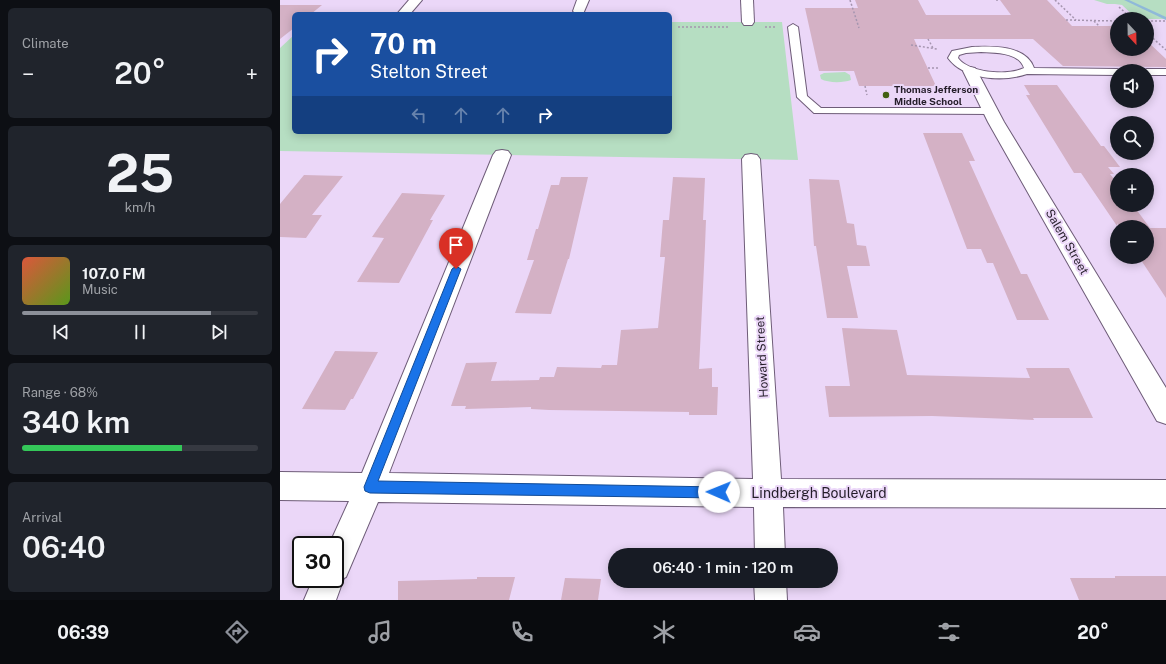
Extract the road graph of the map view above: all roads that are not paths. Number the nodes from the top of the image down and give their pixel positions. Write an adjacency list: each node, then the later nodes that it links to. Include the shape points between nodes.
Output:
1 (416, 0): 3 (street)
2 (747, 0): 4 (street)
3 (405, 12)
4 (748, 22)
5 (793, 27): 11 (lane, via 802,97 818,111)
6 (970, 71): 7 (lane, via 1018,74); 7 (lane, via 954,61 955,53 969,50 1001,50 1024,60 1029,66); 11 (street, Salem Street)
7 (1027, 71): 8 (lane)
8 (1110, 72)
9 (1154, 72): 10 (lane)
10 (1166, 72)
11 (991, 111): 14 (street, Salem Street)
12 (502, 155): 16 (street)
13 (752, 159): 17 (street, Howard Street)
14 (1166, 412)
15 (280, 486): 16 (street, Lindbergh Boulevard)
16 (370, 487): 17 (street, Lindbergh Boulevard); 19 (street)
17 (767, 493): 18 (street, Lindbergh Boulevard); 20 (street, Howard Street)
18 (1166, 494)
19 (344, 546)
20 (770, 548)
21 (325, 588): 23 (street)
22 (770, 588): 24 (street)
23 (320, 600)
24 (771, 600)

